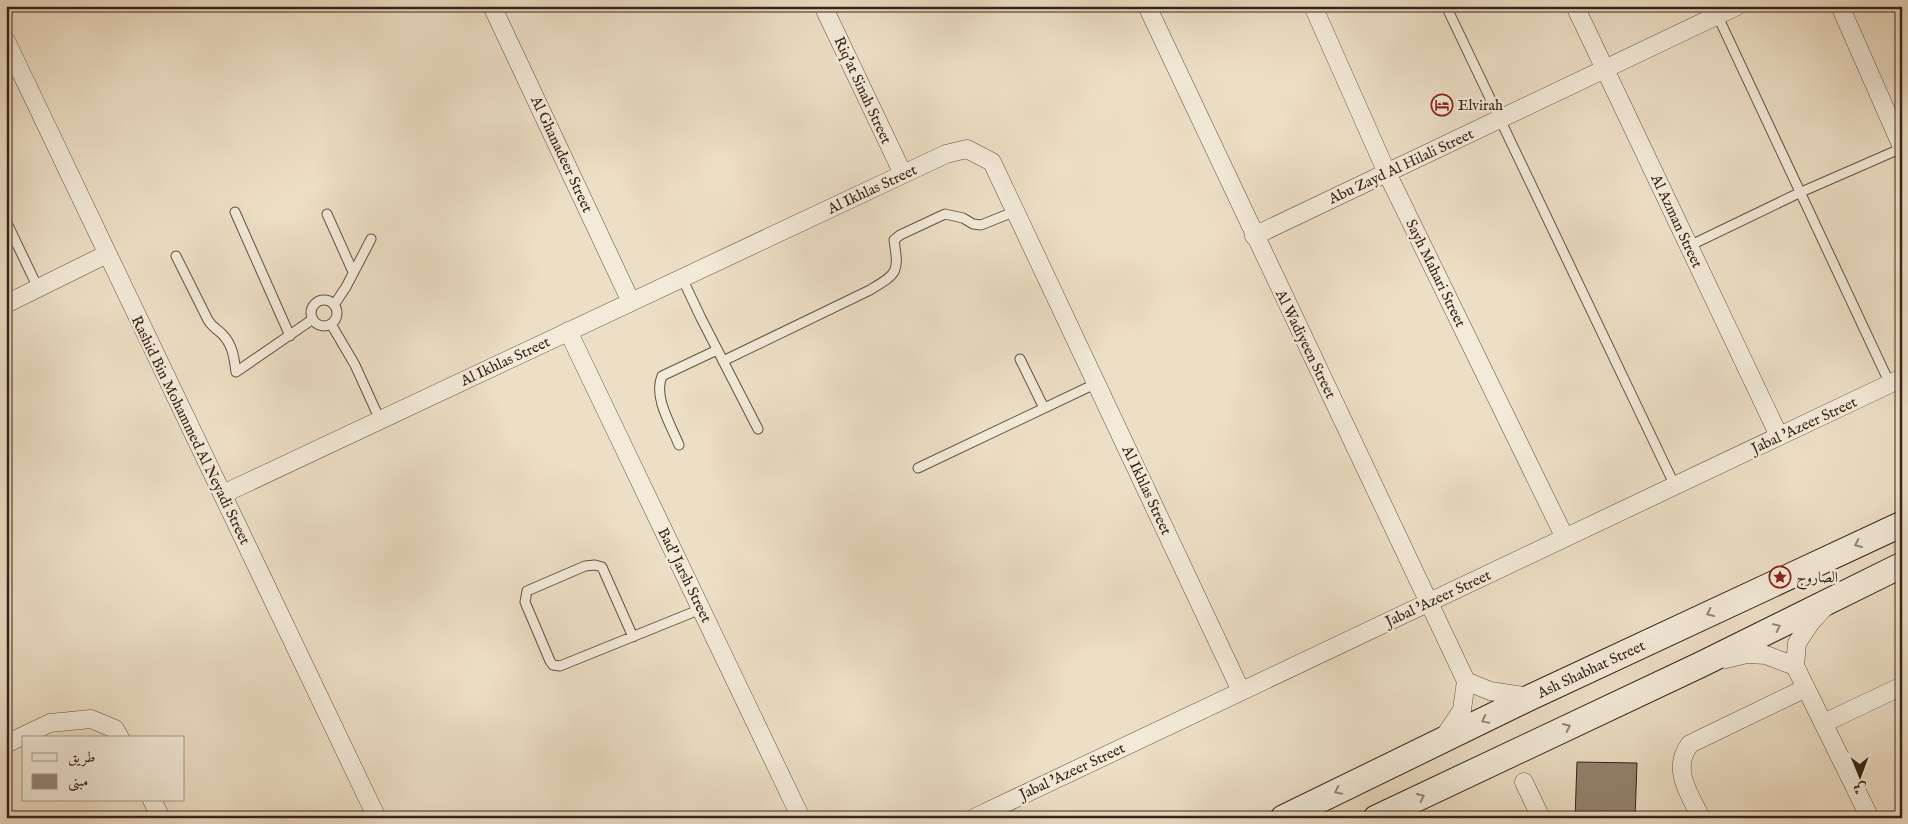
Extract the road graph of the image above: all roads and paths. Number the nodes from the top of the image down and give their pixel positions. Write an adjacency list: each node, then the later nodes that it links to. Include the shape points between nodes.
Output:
1 (492, 6): 29 (street, Al Ghanadeer Street)
2 (823, 6): 15 (street, Riq'at Sinah Street)
3 (1147, 6): 21 (street, Al Wadiyeen Street)
4 (1313, 6): 14 (street, Sayh Mahari Street)
5 (1446, 6): 12 (lane)
6 (1576, 6): 11 (street, Al Azman Street)
7 (1737, 6): 9 (street, Abu Zayd Al Hilali Street)
8 (1840, 6): 13 (street)
9 (1715, 11): 11 (street, Abu Zayd Al Hilali Street); 16 (lane)
10 (6, 41): 24 (street, Rashid Bin Mohammed Al Neyadi Street)
11 (1605, 69): 12 (street, Abu Zayd Al Hilali Street); 23 (street, Al Azman Street)
12 (1498, 120): 14 (street, Abu Zayd Al Hilali Street); 47 (lane)
13 (1902, 147): 16 (lane)
14 (1387, 173): 21 (street, Abu Zayd Al Hilali Street); 50 (street, Sayh Mahari Street)
15 (903, 174): 17 (street, Al Ikhlas Street, via 946,154 967,149 992,162); 27 (street, Al Ikhlas Street)
16 (1799, 193): 23 (lane); 39 (lane)
17 (1016, 211): 38 (lane, via 981,225 945,214 900,235 894,240 895,272 888,279); 40 (street, Al Ikhlas Street)
18 (235, 212): 35 (lane)
19 (327, 214): 26 (lane)
20 (6, 222): 28 (lane)
21 (1254, 236): 53 (street, Al Wadiyeen Street)
22 (371, 239): 26 (lane)
23 (1689, 246): 44 (street, Al Azman Street)
24 (107, 254): 28 (street); 48 (street, Rashid Bin Mohammed Al Neyadi Street)
25 (176, 256): 35 (lane, via 212,327 229,342 236,372)
26 (353, 272): 31 (lane)
27 (682, 278): 29 (street, Al Ikhlas Street); 36 (lane)
28 (38, 288): 30 (street)
29 (631, 302): 34 (street, Al Ikhlas Street)
30 (6, 304)
31 (334, 305): 32 (lane, via 323,300 316,304 312,311); 33 (lane, via 336,317)
32 (313, 319): 33 (lane, via 323,326); 35 (lane)
33 (331, 324): 42 (lane)
34 (568, 331): 42 (street, Al Ikhlas Street); 54 (street, Bad' Jarsh Street)
35 (290, 336)
36 (717, 350): 38 (lane); 45 (lane, via 662,376 659,384 661,404)
37 (1020, 359): 41 (lane)
38 (723, 362): 43 (lane)
39 (1896, 381): 44 (street, Jabal 'Azeer Street)
40 (1097, 383): 41 (lane); 61 (street, Al Ikhlas Street)
41 (1044, 408): 46 (lane)
42 (380, 420): 48 (street, Al Ikhlas Street)
43 (758, 429)
44 (1779, 436): 47 (street, Jabal 'Azeer Street)
45 (679, 445)
46 (918, 468)
47 (1675, 486): 50 (street, Jabal 'Azeer Street)
48 (223, 494): 73 (street, Rashid Bin Mohammed Al Neyadi Street)
49 (1902, 524): 62 (street, Ash Shabhat Street, one-way to 62)
50 (1565, 538): 53 (street, Jabal 'Azeer Street)
51 (1902, 565): 52 (street)
52 (1834, 598): 56 (street, one-way to 52); 57 (street, via 1797,642)
53 (1430, 602): 58 (street, Al Wadiyeen Street); 61 (street, Jabal 'Azeer Street)
54 (701, 608): 55 (lane); 74 (street, Bad' Jarsh Street)
55 (633, 637): 55 (lane, via 560,666 554,665 525,602 527,591 585,566 602,567)
56 (1702, 664): 57 (street, via 1747,654 1766,655); 77 (street, one-way to 56)
57 (1796, 666): 60 (street)
58 (1466, 681): 62 (street, via 1490,691); 67 (street, via 1462,710)
59 (1902, 686): 63 (street)
60 (1806, 688): 63 (street); 78 (street, via 1690,744 1682,757 1682,773)
61 (1241, 691): 75 (street, Jabal 'Azeer Street)
62 (1531, 697): 67 (street, Ash Shabhat Street, one-way to 67)
63 (1824, 723): 79 (street)
64 (22, 736): 68 (street)
65 (23, 736): 66 (street, via 50,723 91,719 115,729)
66 (119, 736)
67 (1440, 742): 76 (street, Ash Shabhat Street, one-way to 76)
68 (6, 744)
69 (1524, 782): 71 (street)
70 (153, 802): 72 (street)
71 (1537, 815)
72 (161, 818)
73 (377, 818)
74 (801, 818)
75 (974, 818)
76 (1283, 818)
77 (1376, 818)
78 (1701, 818)
79 (1870, 818)

